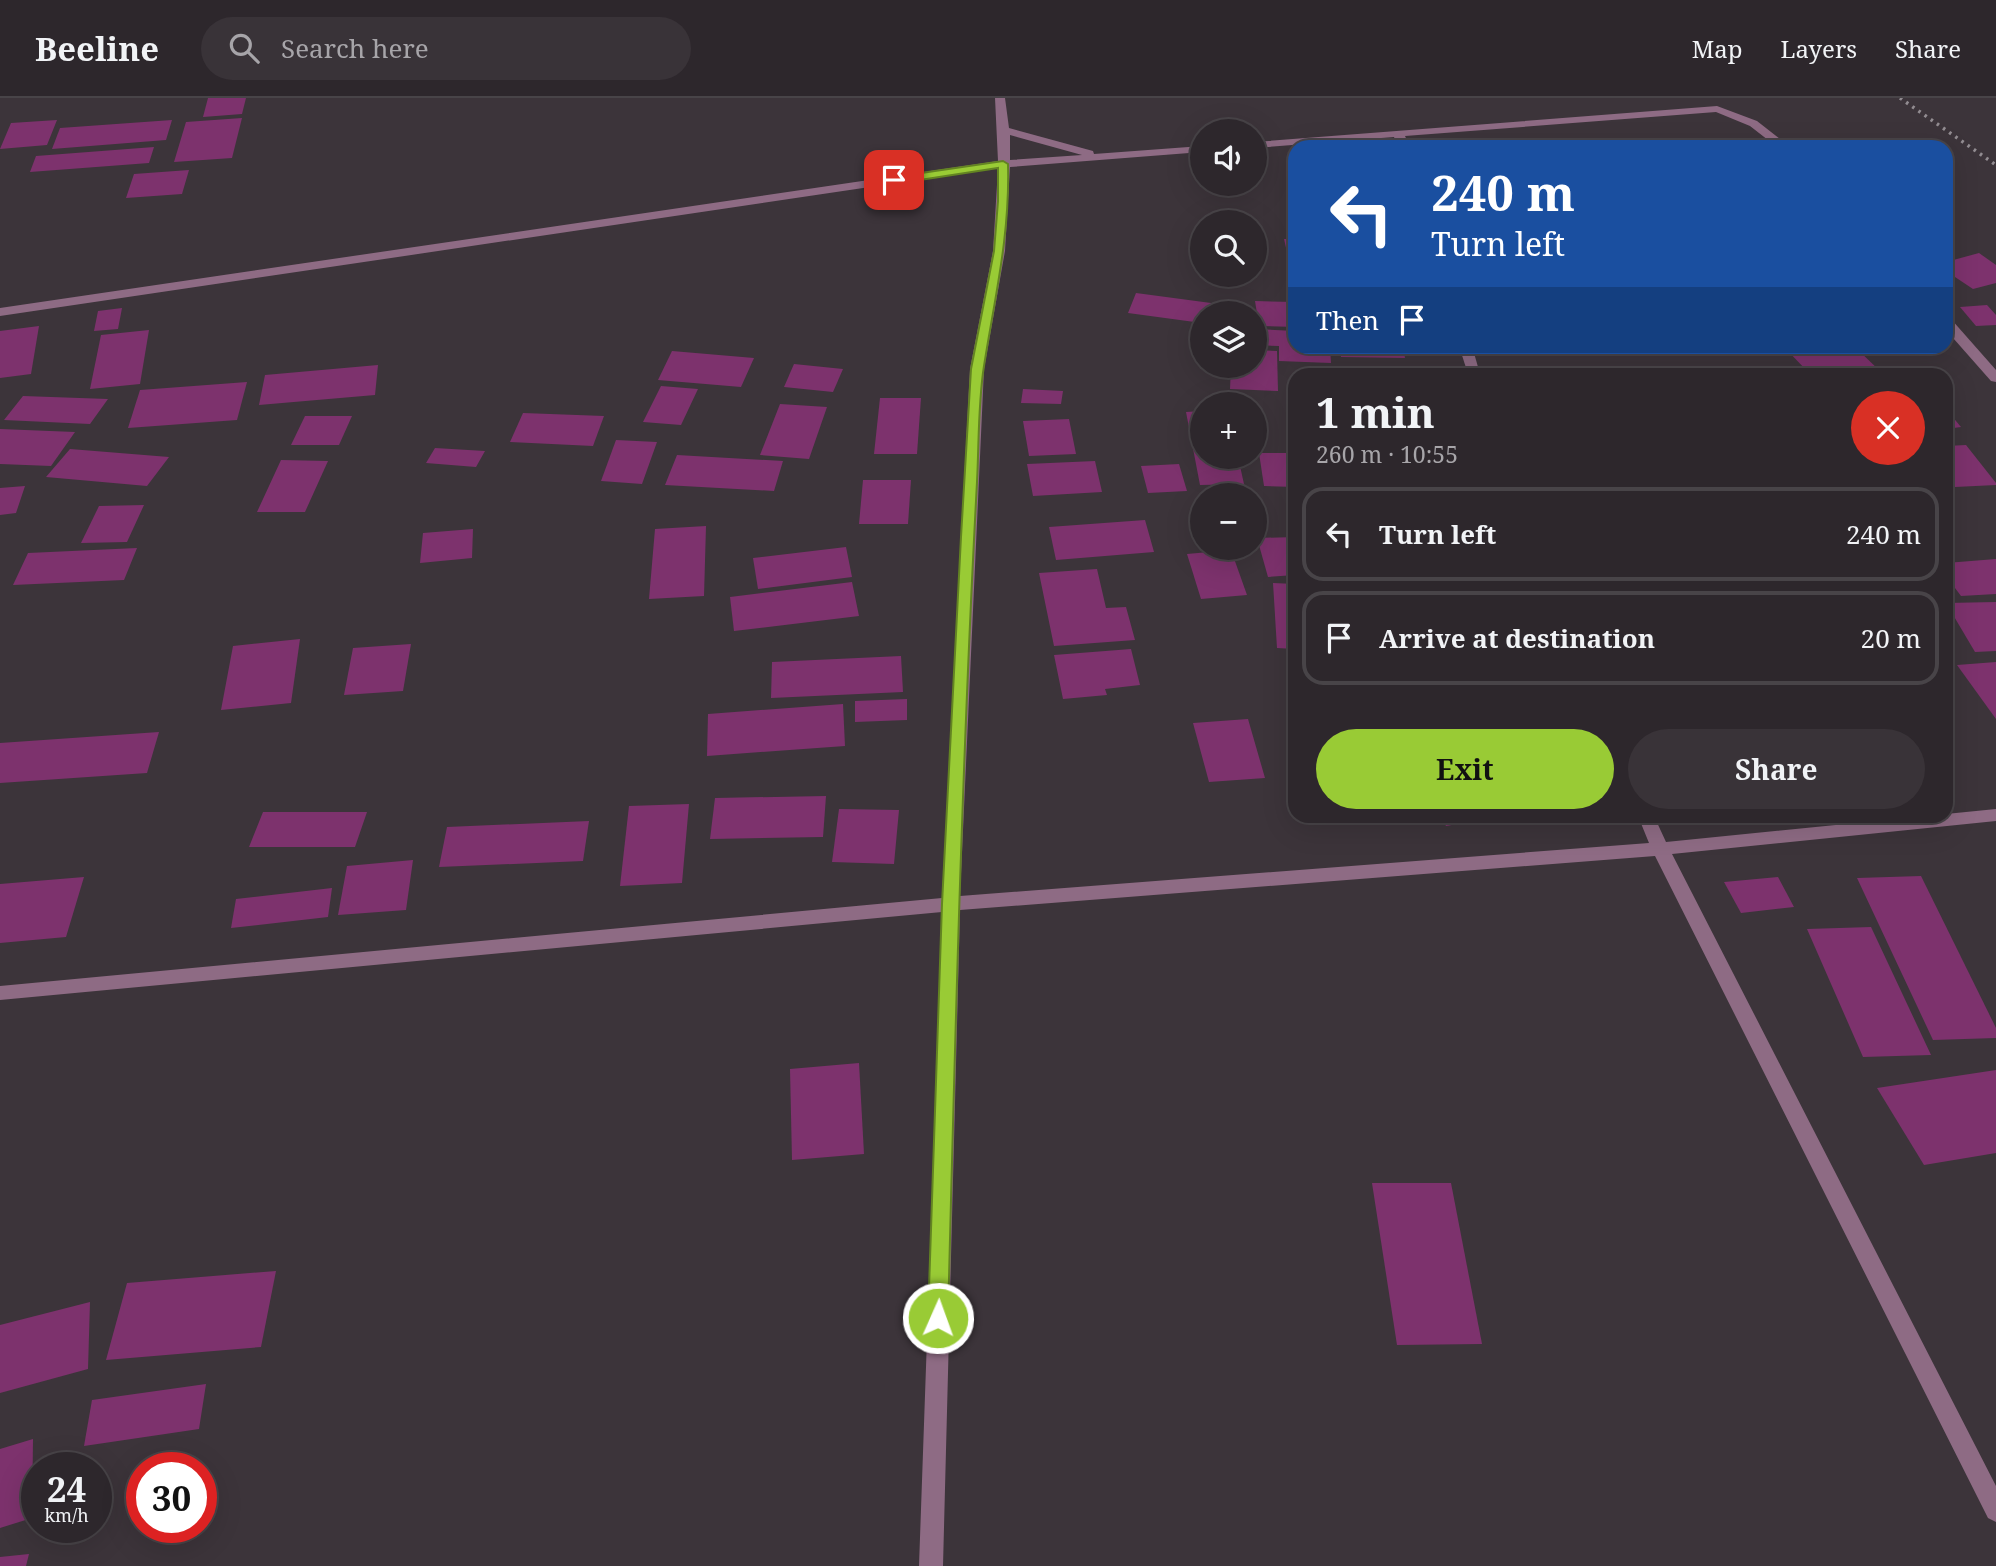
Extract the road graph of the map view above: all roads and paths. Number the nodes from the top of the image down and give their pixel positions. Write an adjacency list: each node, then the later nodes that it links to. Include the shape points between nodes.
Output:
1 (1000, 98): 2 (street)
2 (1004, 130): 10 (street); 11 (street)
3 (1398, 132): 4 (street); 5 (street); 6 (street, via 1717,109 1763,127)
4 (1310, 140)
5 (1401, 140)
6 (1777, 140)
7 (1288, 142): 8 (street)
8 (1267, 144)
9 (1190, 150): 10 (street)
10 (1102, 157): 11 (street)
11 (1003, 164): 12 (street); 20 (street, via 999,251 977,369)
12 (0, 313)
13 (1953, 330): 14 (street)
14 (1996, 378)
15 (1996, 815): 16 (street)
16 (1953, 819)
17 (1649, 823): 19 (street)
18 (1917, 823): 19 (street)
19 (1660, 849): 20 (street); 22 (street)
20 (950, 904): 21 (street); 23 (street)
21 (0, 993)
22 (1996, 1510)
23 (931, 1566)

